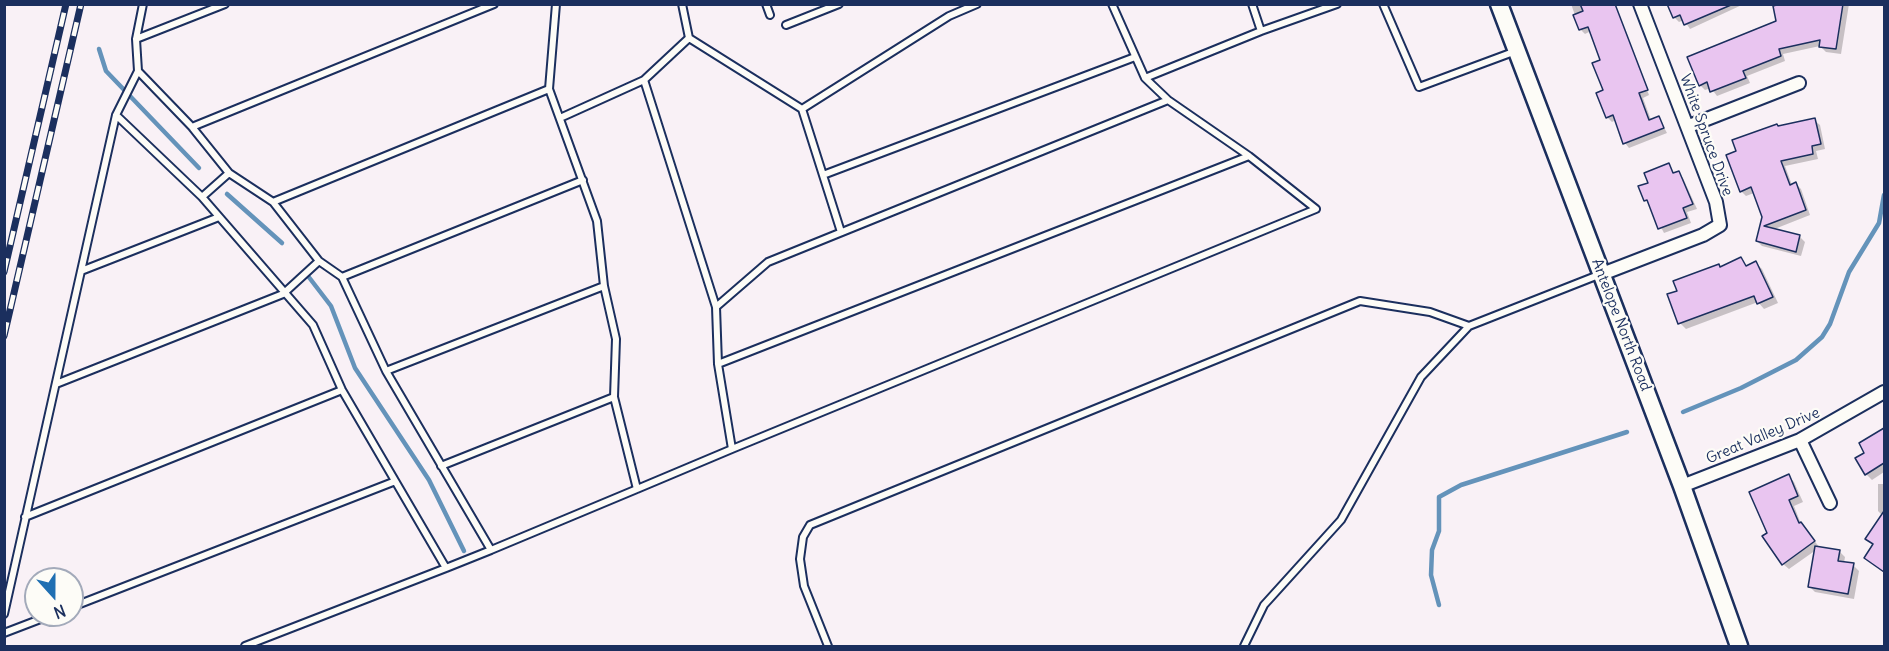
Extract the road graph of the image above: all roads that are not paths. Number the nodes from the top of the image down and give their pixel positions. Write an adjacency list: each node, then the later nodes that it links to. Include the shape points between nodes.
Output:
1 (143, 4): 19 (lane)
2 (225, 4): 19 (lane)
3 (494, 4): 32 (lane)
4 (556, 4): 26 (lane)
5 (682, 4): 18 (lane)
6 (766, 4): 15 (lane)
7 (839, 4): 16 (lane)
8 (977, 4): 28 (lane, via 949,16)
9 (1112, 4): 21 (lane)
10 (1252, 4): 17 (lane)
11 (1337, 4): 17 (lane)
12 (1383, 4): 20 (lane, via 1419,87)
13 (1499, 4): 20 (main road, Antelope North Road)
14 (1640, 4): 31 (street, White Spruce Drive)
15 (770, 15)
16 (786, 25)
17 (1261, 31): 23 (lane)
18 (689, 38): 24 (lane); 28 (lane)
19 (136, 39): 22 (lane)
20 (1517, 51): 43 (main road, Antelope North Road)
21 (1135, 57): 23 (lane); 35 (lane)
22 (138, 71): 29 (lane); 32 (lane)
23 (1145, 78): 27 (lane)
24 (644, 80): 30 (lane); 47 (lane)
25 (1799, 83): 31 (street)
26 (549, 89): 30 (lane); 38 (lane)
27 (1168, 100): 33 (lane); 40 (lane)
28 (802, 108): 35 (lane)
29 (116, 115): 37 (lane); 42 (lane)
30 (560, 118): 36 (lane)
31 (1689, 126): 43 (street, White Spruce Drive, via 1716,202 1720,225)
32 (192, 127): 34 (lane)
33 (1249, 156): 49 (lane); 56 (lane, via 1316,209)
34 (229, 173): 37 (lane); 38 (lane)
35 (823, 175): 40 (lane)
36 (583, 180): 44 (lane); 45 (lane, via 597,221)
37 (202, 197): 39 (lane)
38 (273, 202): 41 (lane)
39 (219, 218): 42 (lane); 46 (lane)
40 (841, 232): 47 (lane, via 768,262)
41 (319, 261): 44 (lane); 46 (lane)
42 (81, 271): 51 (lane)
43 (1602, 274): 48 (lane); 59 (main road, Antelope North Road)
44 (342, 277): 50 (lane)
45 (603, 286): 50 (lane); 54 (lane, via 616,339)
46 (283, 294): 51 (lane); 52 (lane, via 313,325)
47 (716, 307): 49 (lane)
48 (1469, 326): 70 (lane, via 1430,312 1360,301 810,525 800,559 804,586); 71 (lane, via 1422,377 1341,520 1264,605)
49 (718, 364): 56 (lane)
50 (386, 371): 57 (lane)
51 (56, 384): 62 (lane)
52 (342, 390): 58 (lane); 62 (lane)
53 (1884, 392): 55 (street, Great Valley Drive)
54 (614, 397): 57 (lane); 60 (lane)
55 (1800, 440): 59 (street, Great Valley Drive); 61 (street)
56 (732, 449): 60 (lane)
57 (441, 466): 63 (lane)
58 (393, 482): 64 (lane); 65 (lane)
59 (1682, 486): 72 (main road, Antelope North Road)
60 (637, 489): 63 (lane)
61 (1830, 503)
62 (25, 517): 66 (lane)
63 (491, 550): 64 (lane)
64 (446, 568): 69 (lane)
65 (84, 602)
66 (4, 614)
67 (24, 625): 68 (lane)
68 (4, 633)
69 (245, 646)
70 (828, 646)
71 (1244, 646)
72 (1739, 646)

